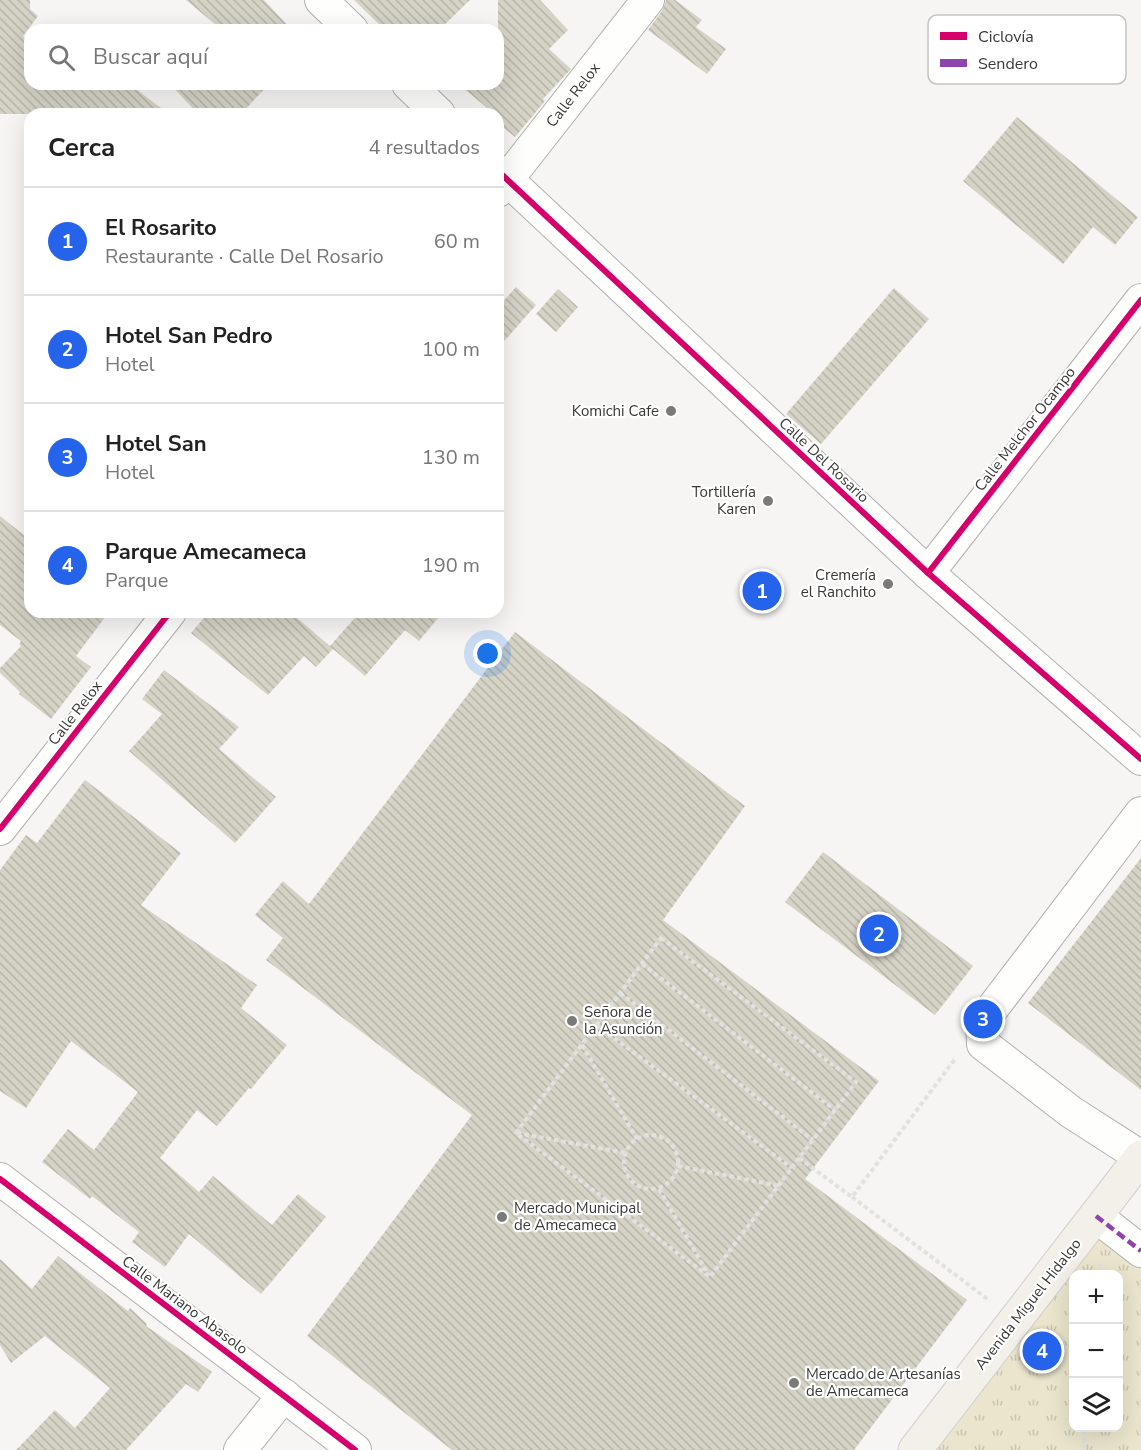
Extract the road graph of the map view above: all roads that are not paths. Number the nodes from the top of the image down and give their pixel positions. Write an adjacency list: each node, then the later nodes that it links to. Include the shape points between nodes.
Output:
1 (321, 0): 3 (street)
2 (648, 0): 6 (street, Calle Relox)
3 (346, 24)
4 (414, 90): 5 (street)
5 (433, 108)
6 (504, 177)
7 (504, 184): 9 (street, Calle Del Rosario)
8 (1141, 300): 9 (street, Calle Melchor Ocampo)
9 (928, 573): 11 (street, Calle Del Rosario)
10 (165, 618): 13 (street, Calle Relox)
11 (1141, 759)
12 (1141, 813): 14 (street, via 982,1033 1071,1112)
13 (0, 830)
14 (1141, 1157): 16 (main road, Avenida Miguel Hidalgo)
15 (0, 1179): 18 (street, Calle Mariano Abasolo)
16 (1096, 1215): 17 (street); 21 (main road, Avenida Miguel Hidalgo)
17 (1141, 1251)
18 (284, 1395): 19 (street); 20 (street, Calle Mariano Abasolo)
19 (240, 1450)
20 (355, 1450)
21 (915, 1450)

